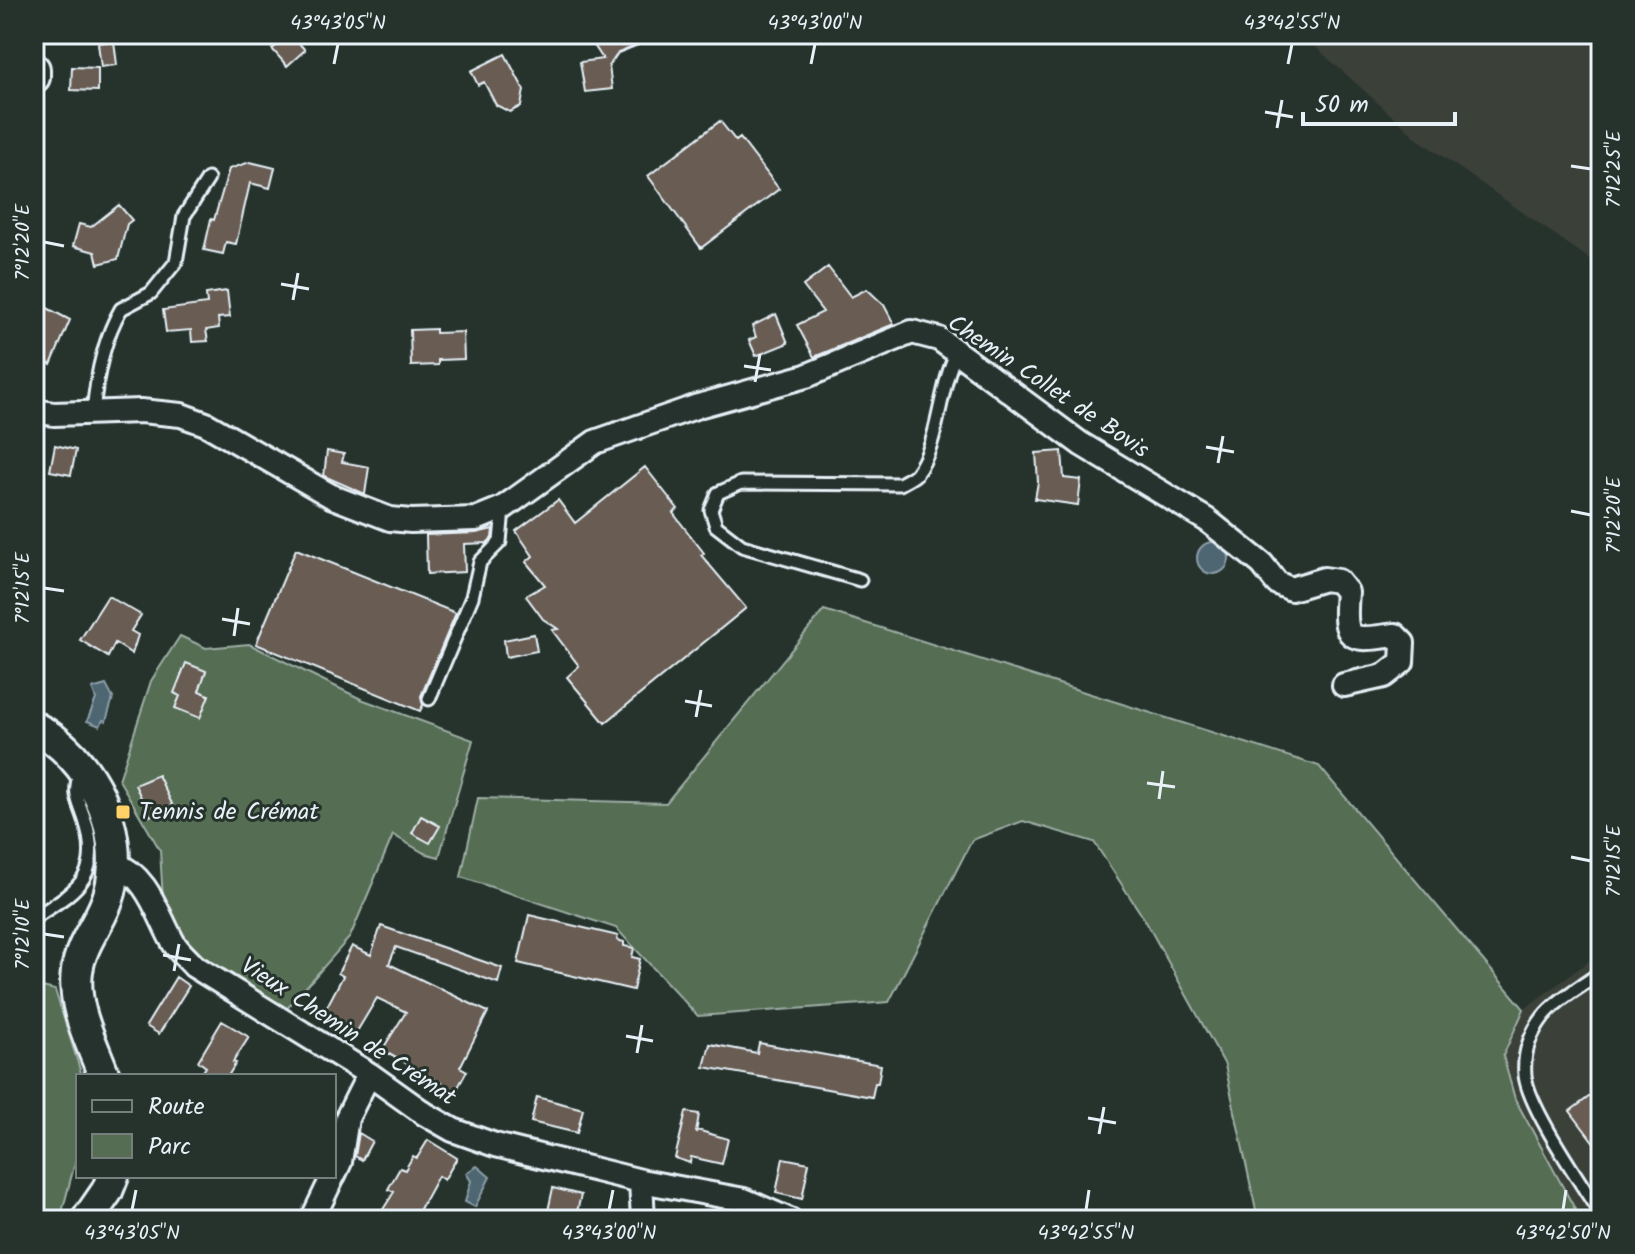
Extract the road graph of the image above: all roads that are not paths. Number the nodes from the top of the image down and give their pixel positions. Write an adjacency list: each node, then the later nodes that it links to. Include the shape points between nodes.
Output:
1 (34, 69): 2 (street)
2 (34, 77)
3 (208, 179): 6 (lane, via 184,216 176,262 151,293 121,309 109,336)
4 (957, 352): 7 (street, Chemin Collet de Bovis, via 939,339 912,332 806,376 595,442); 8 (lane, via 946,373 929,448 915,476 900,484 741,483 718,493 711,510 716,526 742,546); 9 (street, Chemin Collet de Bovis, via 1081,444 1207,520 1262,564 1277,583 1291,589 1324,579 1338,581 1347,592 1344,624 1352,636 1363,640 1395,635 1403,643 1402,662 1384,676)
5 (34, 411): 6 (street, Chemin Collet de Bovis)
6 (93, 413): 7 (street, Chemin Collet de Bovis, via 165,412 192,419 333,497 390,519 476,519)
7 (503, 508): 10 (lane, via 500,542 480,562 472,597)
8 (860, 580)
9 (1344, 685)
10 (429, 699)
11 (34, 727): 12 (street)
12 (82, 767): 13 (street, via 109,823); 14 (lane, via 75,789 91,846 90,867 83,882)
13 (114, 863): 16 (street, via 110,894 77,970 82,1017); 17 (street, Vieux Chemin de Crémat, via 148,891 175,945 194,966)
14 (34, 918)
15 (1601, 972): 22 (lane, via 1545,1014 1531,1035 1525,1077 1534,1103)
16 (103, 1074)
17 (369, 1074): 18 (street, via 347,1118); 21 (street, Vieux Chemin de Crémat, via 453,1130)
18 (336, 1171)
19 (112, 1178): 23 (street)
20 (333, 1178): 24 (street)
21 (641, 1181): 25 (street); 26 (street, Vieux Chemin de Crémat, via 744,1200)
22 (1601, 1215)
23 (87, 1220)
24 (312, 1220)
25 (643, 1220)
26 (790, 1220)

